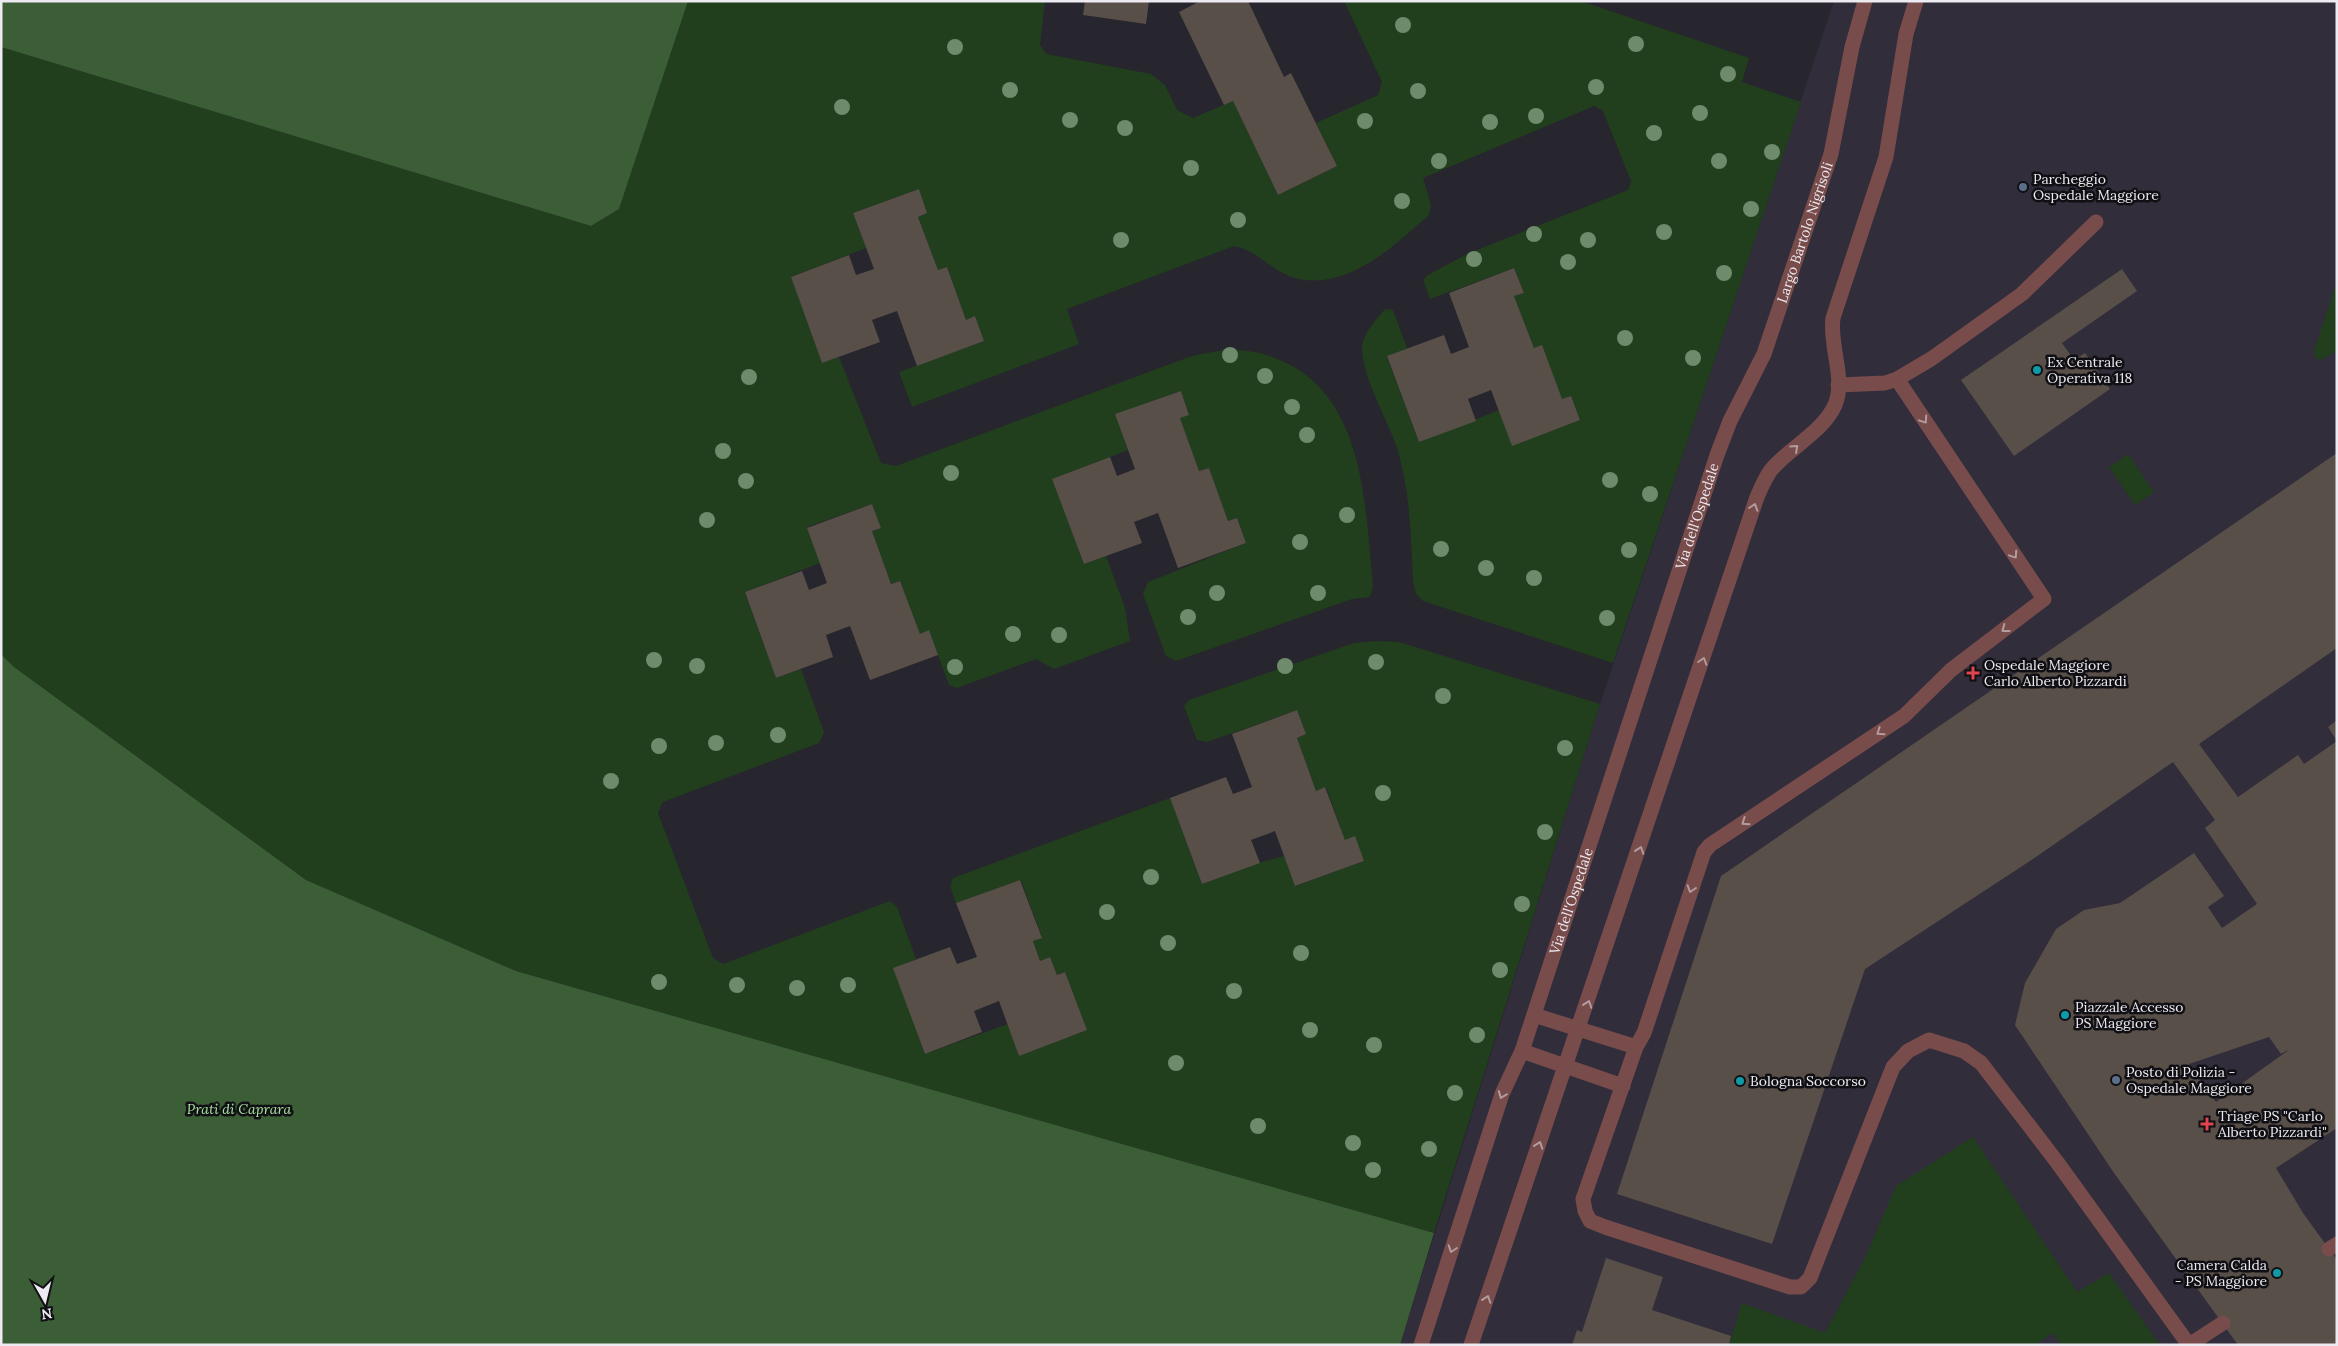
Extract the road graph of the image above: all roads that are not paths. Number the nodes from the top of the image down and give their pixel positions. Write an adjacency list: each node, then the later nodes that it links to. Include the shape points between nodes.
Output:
1 (1865, 1): 6 (street, Largo Bartolo Nigrisoli, via 1852,47 1831,154 1764,354 1730,421)
2 (1916, 1): 5 (street, via 1906,34 1886,157 1833,318 1831,337)
3 (2096, 222): 4 (street, via 2004,309)
4 (1897, 379): 5 (street, via 1885,383); 9 (street, one-way to 9, via 2044,599 1951,670 1904,716 1710,845 1700,861 1644,1033)
5 (1838, 385): 8 (street, one-way to 5, via 1763,484 1770,471 1825,419 1834,405)
6 (1717, 455): 7 (street, Via dell'Ospedale)
7 (1534, 1015): 8 (street); 10 (street, Via dell'Ospedale)
8 (1579, 1029): 9 (street); 11 (street)
9 (1636, 1047): 12 (street)
10 (1522, 1050): 11 (street); 14 (street, Via dell'Ospedale, one-way to 14, via 1502,1094)
11 (1566, 1066): 12 (street); 15 (street, one-way to 11)
12 (1623, 1086): 16 (street, via 1583,1199 1590,1221 1790,1287 1801,1287 1810,1278 1893,1067 1908,1051 1929,1040 1964,1050 1981,1063 2057,1162)
13 (2223, 1323): 16 (street)
14 (1421, 1345)
15 (1471, 1345)
16 (2189, 1345)

